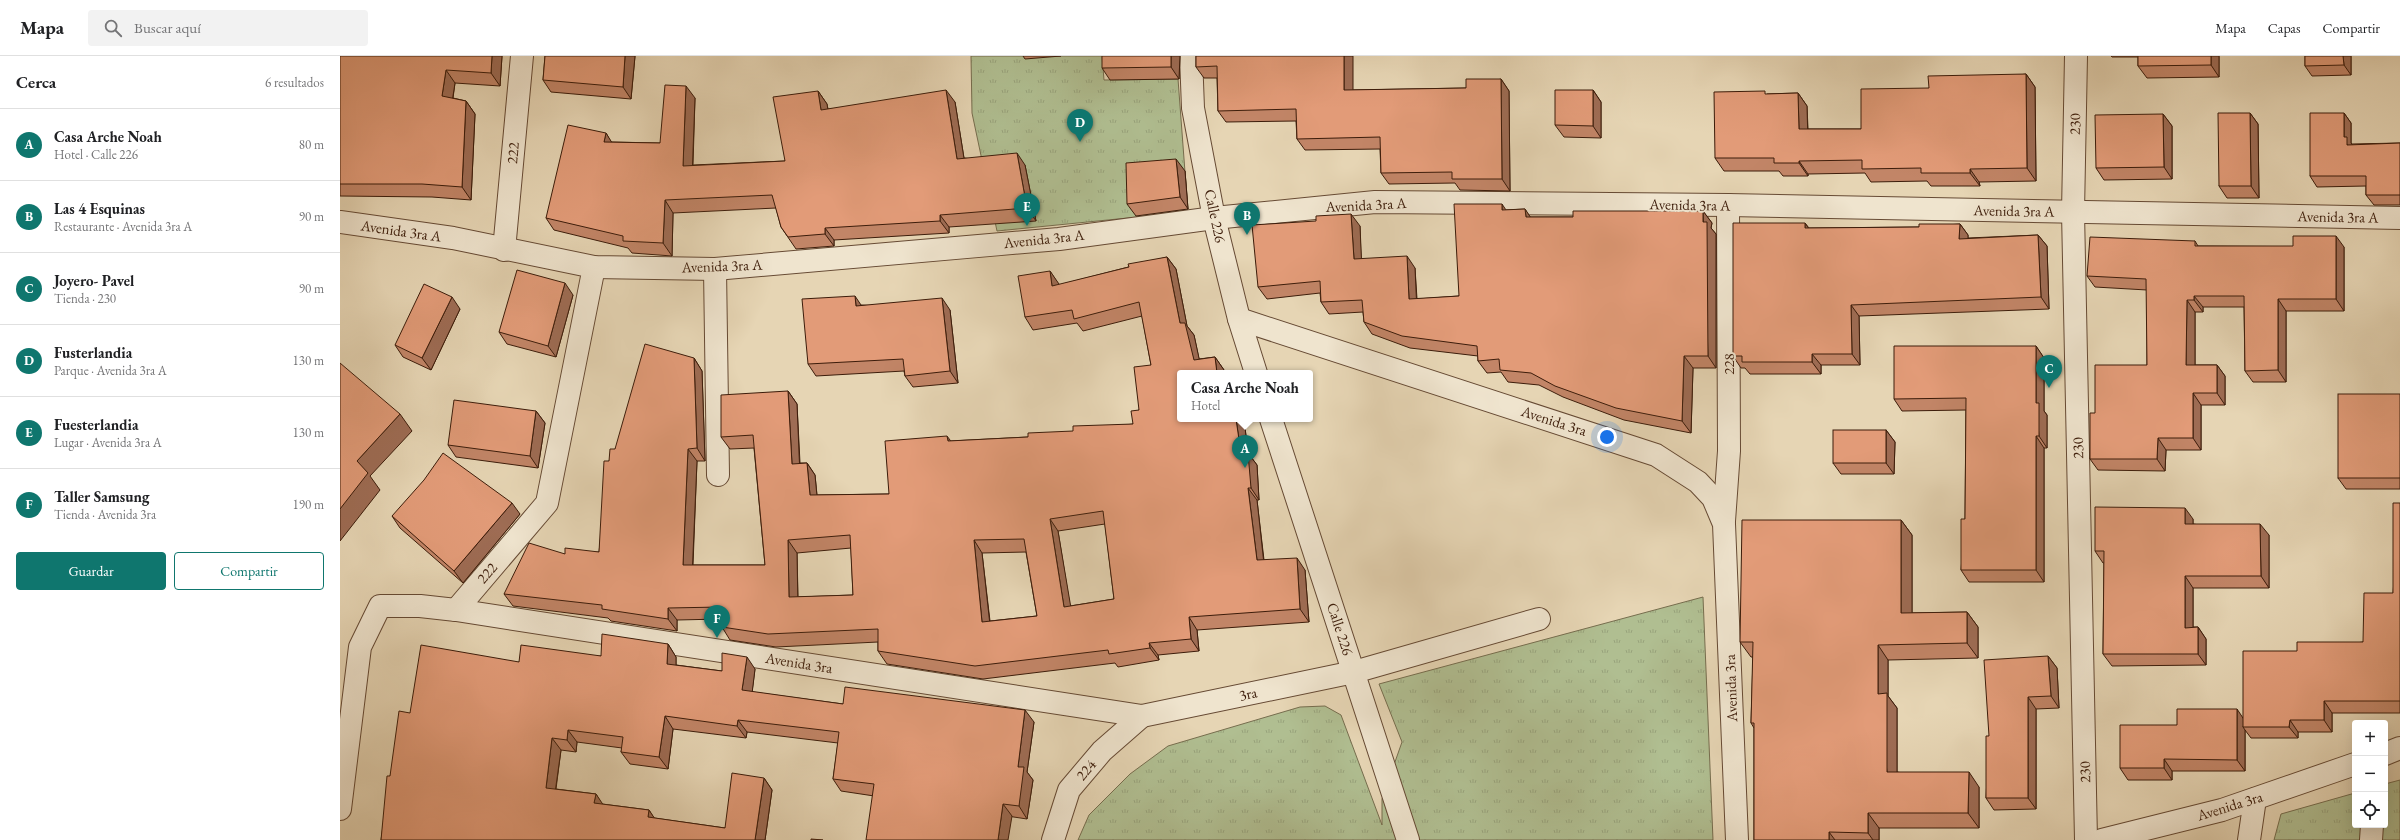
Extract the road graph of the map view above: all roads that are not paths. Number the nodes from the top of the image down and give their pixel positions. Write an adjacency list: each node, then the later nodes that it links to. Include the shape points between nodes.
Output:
1 (522, 56): 9 (street, 222)
2 (1191, 56): 6 (street, Calle 226, via 1193,108)
3 (2076, 56): 5 (street, 230)
4 (1728, 205): 5 (street, Avenida 3ra A); 6 (street, Avenida 3ra A, via 1375,202); 16 (street, 228, via 1730,451)
5 (2073, 212): 7 (street, Avenida 3ra A); 30 (street, 230)
6 (1214, 218): 11 (street, Avenida 3ra A, via 1059,239); 12 (street, Calle 226)
7 (2400, 218)
8 (340, 222): 9 (street, Avenida 3ra A, via 453,238)
9 (504, 250): 10 (street, Avenida 3ra A)
10 (594, 267): 11 (street, Avenida 3ra A); 17 (street, 222, via 547,504)
11 (715, 269): 15 (street)
12 (1239, 319): 13 (street, Calle 226); 16 (street, Avenida 3ra, via 1656,455 1698,482 1713,498)
13 (1255, 370)
14 (1272, 422): 19 (street, Calle 226)
15 (718, 476)
16 (1724, 524): 29 (street, Avenida 3ra)
17 (456, 610): 20 (street, Avenida 3ra); 25 (street, via 420,606 380,606 360,647)
18 (1539, 619): 19 (street, 3ra)
19 (1354, 672): 20 (street, 3ra); 28 (street, Calle 226)
20 (1142, 716): 27 (street, 224, via 1102,751 1069,790)
21 (2400, 748): 22 (street)
22 (2388, 753)
23 (2352, 765): 24 (street, Avenida 3ra)
24 (2255, 799): 31 (street, Avenida 3ra, via 2222,810); 32 (street)
25 (340, 809)
26 (2372, 828): 33 (street)
27 (1052, 840)
28 (1408, 840)
29 (1737, 840)
30 (2086, 840)
31 (2102, 840)
32 (2249, 840)
33 (2371, 840)

